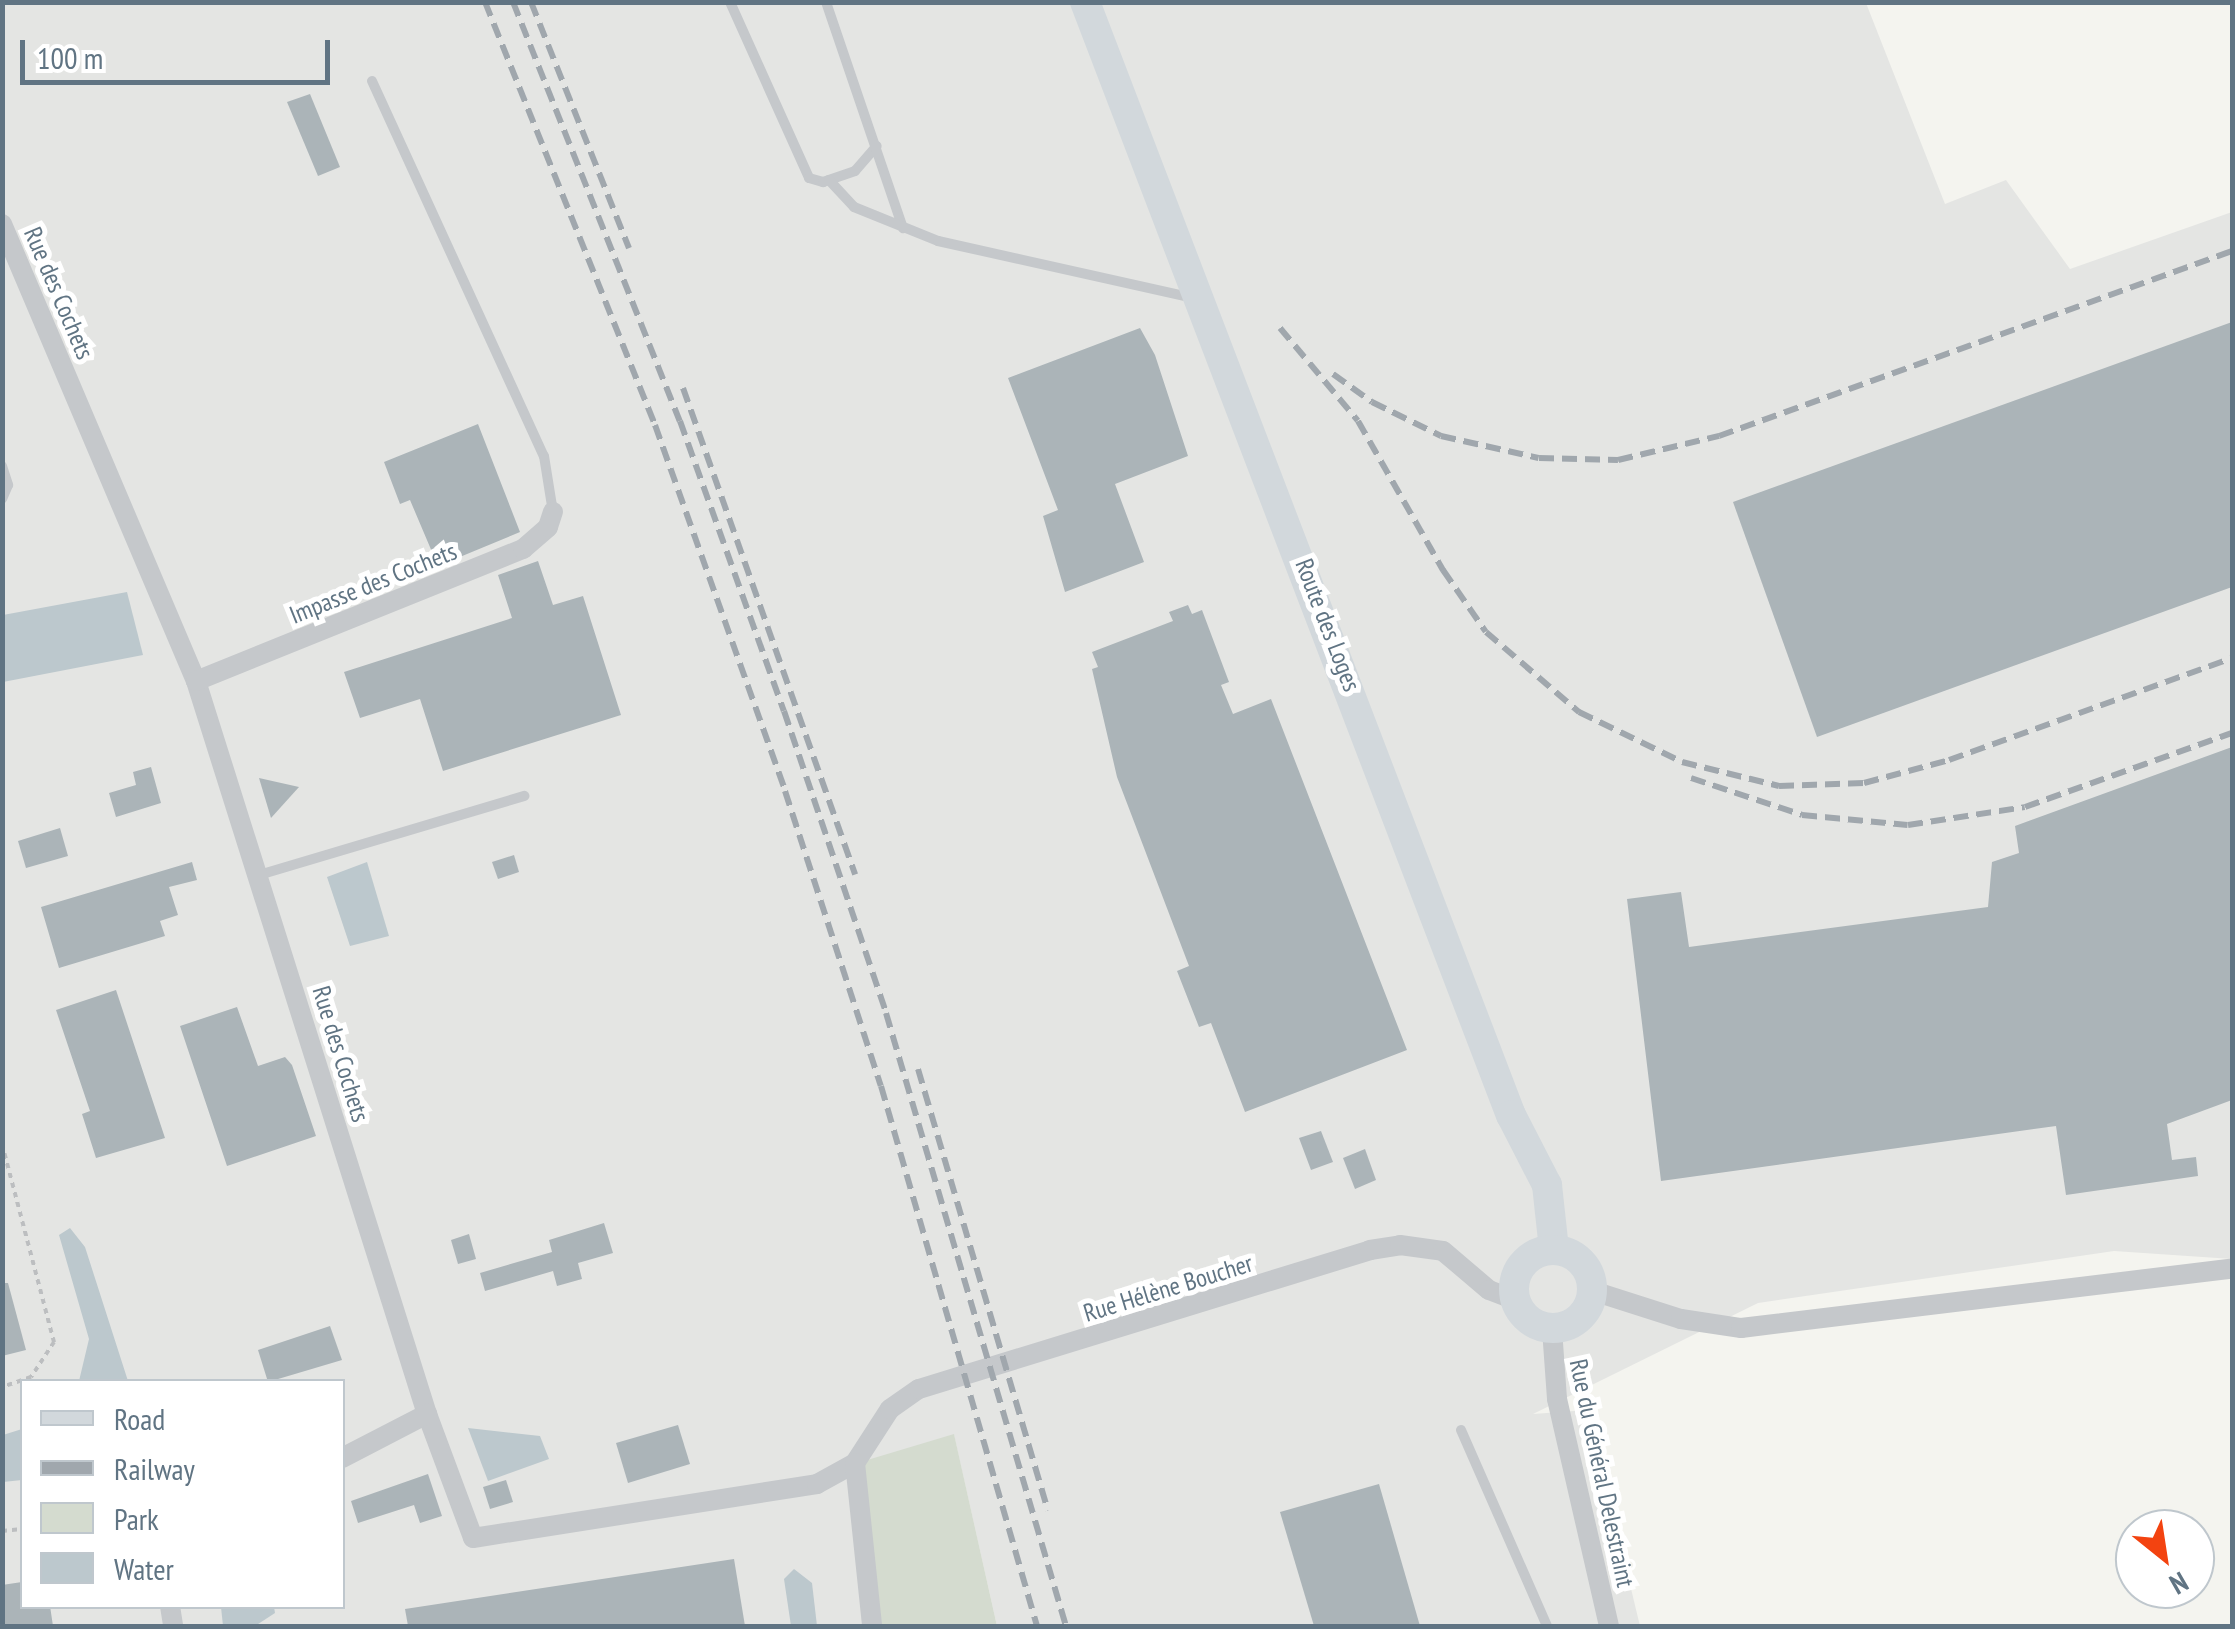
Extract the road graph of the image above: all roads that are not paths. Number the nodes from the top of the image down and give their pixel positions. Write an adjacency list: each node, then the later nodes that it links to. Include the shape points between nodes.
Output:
1 (730, 2): 6 (lane, via 799,164 809,178)
2 (826, 2): 5 (lane)
3 (1085, 2): 9 (street, Route des Loges)
4 (372, 81): 12 (lane, via 544,456)
5 (877, 146): 6 (lane, via 855,171); 8 (lane)
6 (828, 180): 8 (lane, via 854,207)
7 (2, 224): 13 (street, Rue des Cochets)
8 (903, 228): 9 (lane)
9 (1203, 300): 16 (street, Route des Loges, via 1511,1115 1547,1185)
10 (2, 466): 11 (lane, via 8,485)
11 (2, 499)
12 (553, 512): 13 (street, Impasse des Cochets, via 548,527 523,549)
13 (196, 681): 15 (street, Rue des Cochets)
14 (524, 796): 15 (lane)
15 (259, 874): 21 (street, Rue des Cochets)
16 (1554, 1249): 18 (street, via 1576,1256 1590,1272); 19 (street, via 1528,1258 1516,1273)
17 (2232, 1269): 18 (street, via 1741,1328 1680,1319)
18 (1593, 1291): 20 (street, via 1583,1316)
19 (1515, 1300): 20 (street, via 1523,1315); 24 (street, Rue Hélène Boucher, via 1489,1290 1458,1258 1400,1245 904,1396)
20 (1552, 1329): 27 (street, Rue du Général Delestraint, via 1557,1400)
21 (428, 1414): 23 (street); 24 (street, Rue des Cochets, via 469,1533 478,1540 816,1484)
22 (1461, 1430): 26 (lane)
23 (345, 1456)
24 (855, 1462): 25 (street)
25 (872, 1626)
26 (1546, 1626)
27 (1609, 1626)

